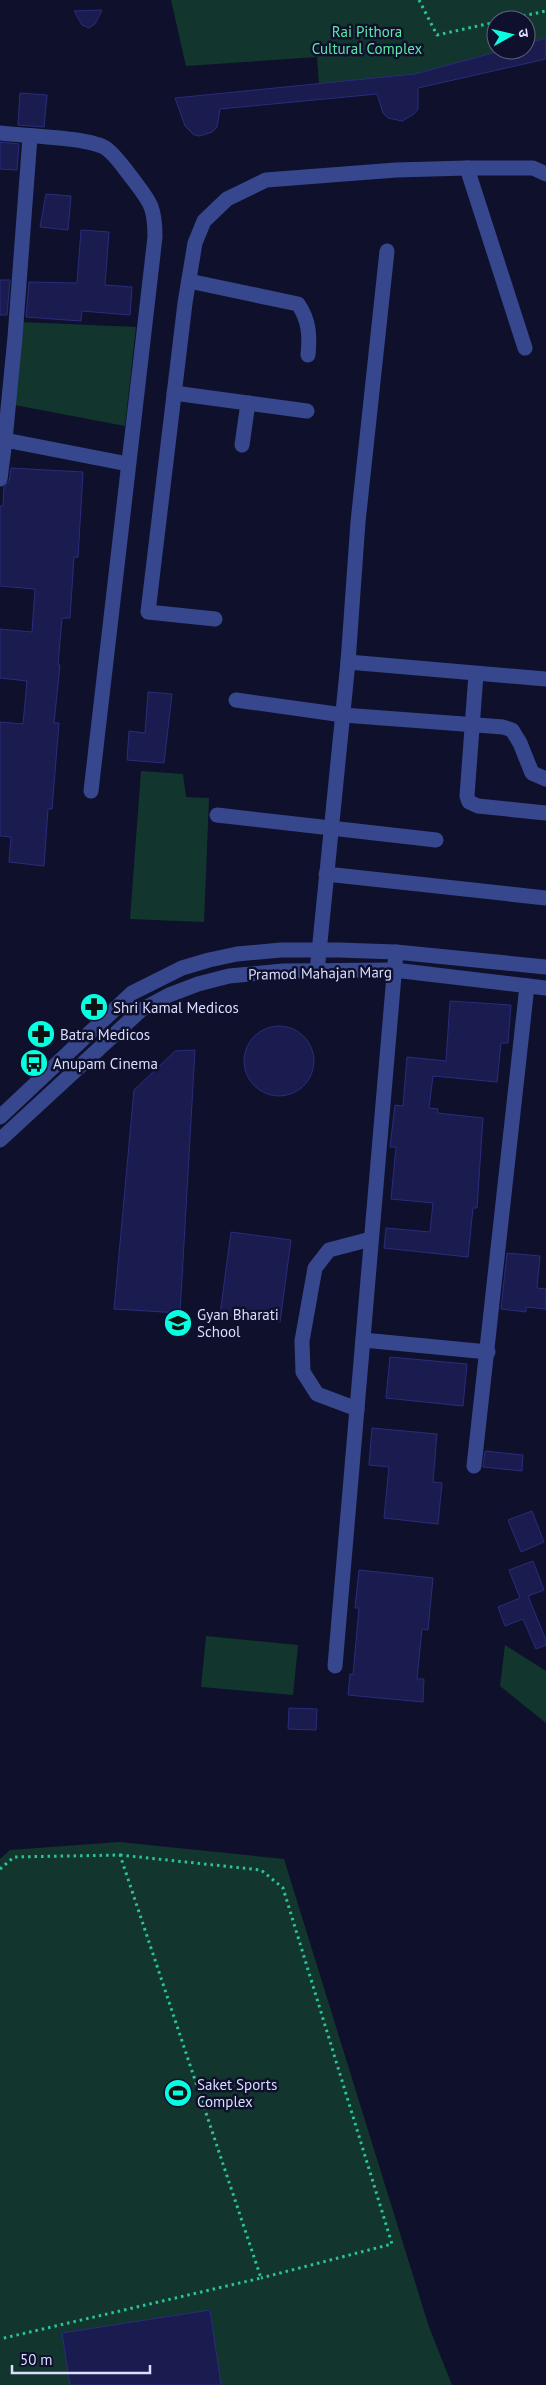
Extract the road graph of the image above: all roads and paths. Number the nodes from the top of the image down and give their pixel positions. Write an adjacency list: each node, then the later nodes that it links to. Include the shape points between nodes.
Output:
1 (419, 0): 2 (path, via 437,35)
2 (486, 24)
3 (0, 133): 4 (street)
4 (30, 137): 14 (street); 16 (street, via 86,140 105,147 151,203 155,237)
5 (467, 168): 6 (street, via 533,168); 8 (street, via 266,180 227,199 204,221 195,243); 9 (street)
6 (546, 174)
7 (387, 251): 19 (street, via 358,522)
8 (189, 281): 10 (street, via 298,304 310,332); 11 (street)
9 (525, 348)
10 (308, 355)
11 (174, 392): 12 (street); 18 (street, via 148,612)
12 (248, 402): 13 (street); 15 (street)
13 (306, 410)
14 (5, 440): 16 (street); 17 (street)
15 (242, 445)
16 (128, 464): 26 (street)
17 (0, 479)
18 (214, 619)
19 (348, 662): 20 (street); 23 (street)
20 (476, 674): 21 (street); 24 (street)
21 (546, 679)
22 (236, 700): 23 (street)
23 (342, 715): 24 (street); 29 (street)
24 (472, 726): 25 (street, via 512,730 532,773); 27 (street, via 469,802 478,806)
25 (546, 779)
26 (91, 791)
27 (546, 813)
28 (217, 815): 29 (street)
29 (331, 827): 30 (street); 31 (street)
30 (436, 840)
31 (326, 874): 32 (street); 34 (street)
32 (546, 898)
33 (281, 950): 34 (street, Pramod Mahajan Marg); 38 (street); 42 (street, Pramod Mahajan Marg, via 209,960 157,979 132,993)
34 (319, 951): 35 (street, Pramod Mahajan Marg); 39 (street)
35 (396, 952): 36 (street, Pramod Mahajan Marg); 37 (street)
36 (546, 967)
37 (394, 970): 39 (street, Pramod Mahajan Marg); 40 (street, Pramod Mahajan Marg); 44 (street)
38 (283, 971): 39 (street, Pramod Mahajan Marg); 43 (street, Pramod Mahajan Marg, via 229,976 198,984 141,1010)
39 (317, 972)
40 (527, 986): 41 (street, Pramod Mahajan Marg); 46 (street)
41 (546, 988)
42 (0, 1117)
43 (0, 1140)
44 (371, 1239): 45 (street); 47 (street, via 329,1250 315,1268 302,1341 303,1372 317,1394)
45 (362, 1340): 46 (street); 47 (street)
46 (488, 1352): 48 (street)
47 (357, 1409): 49 (street)
48 (474, 1466)
49 (335, 1666)
50 (120, 1855): 51 (path, via 14,1857); 52 (path); 52 (path, via 261,1870 283,1888 392,2244)
51 (0, 1870)
52 (261, 2278): 53 (path)
53 (0, 2339)

